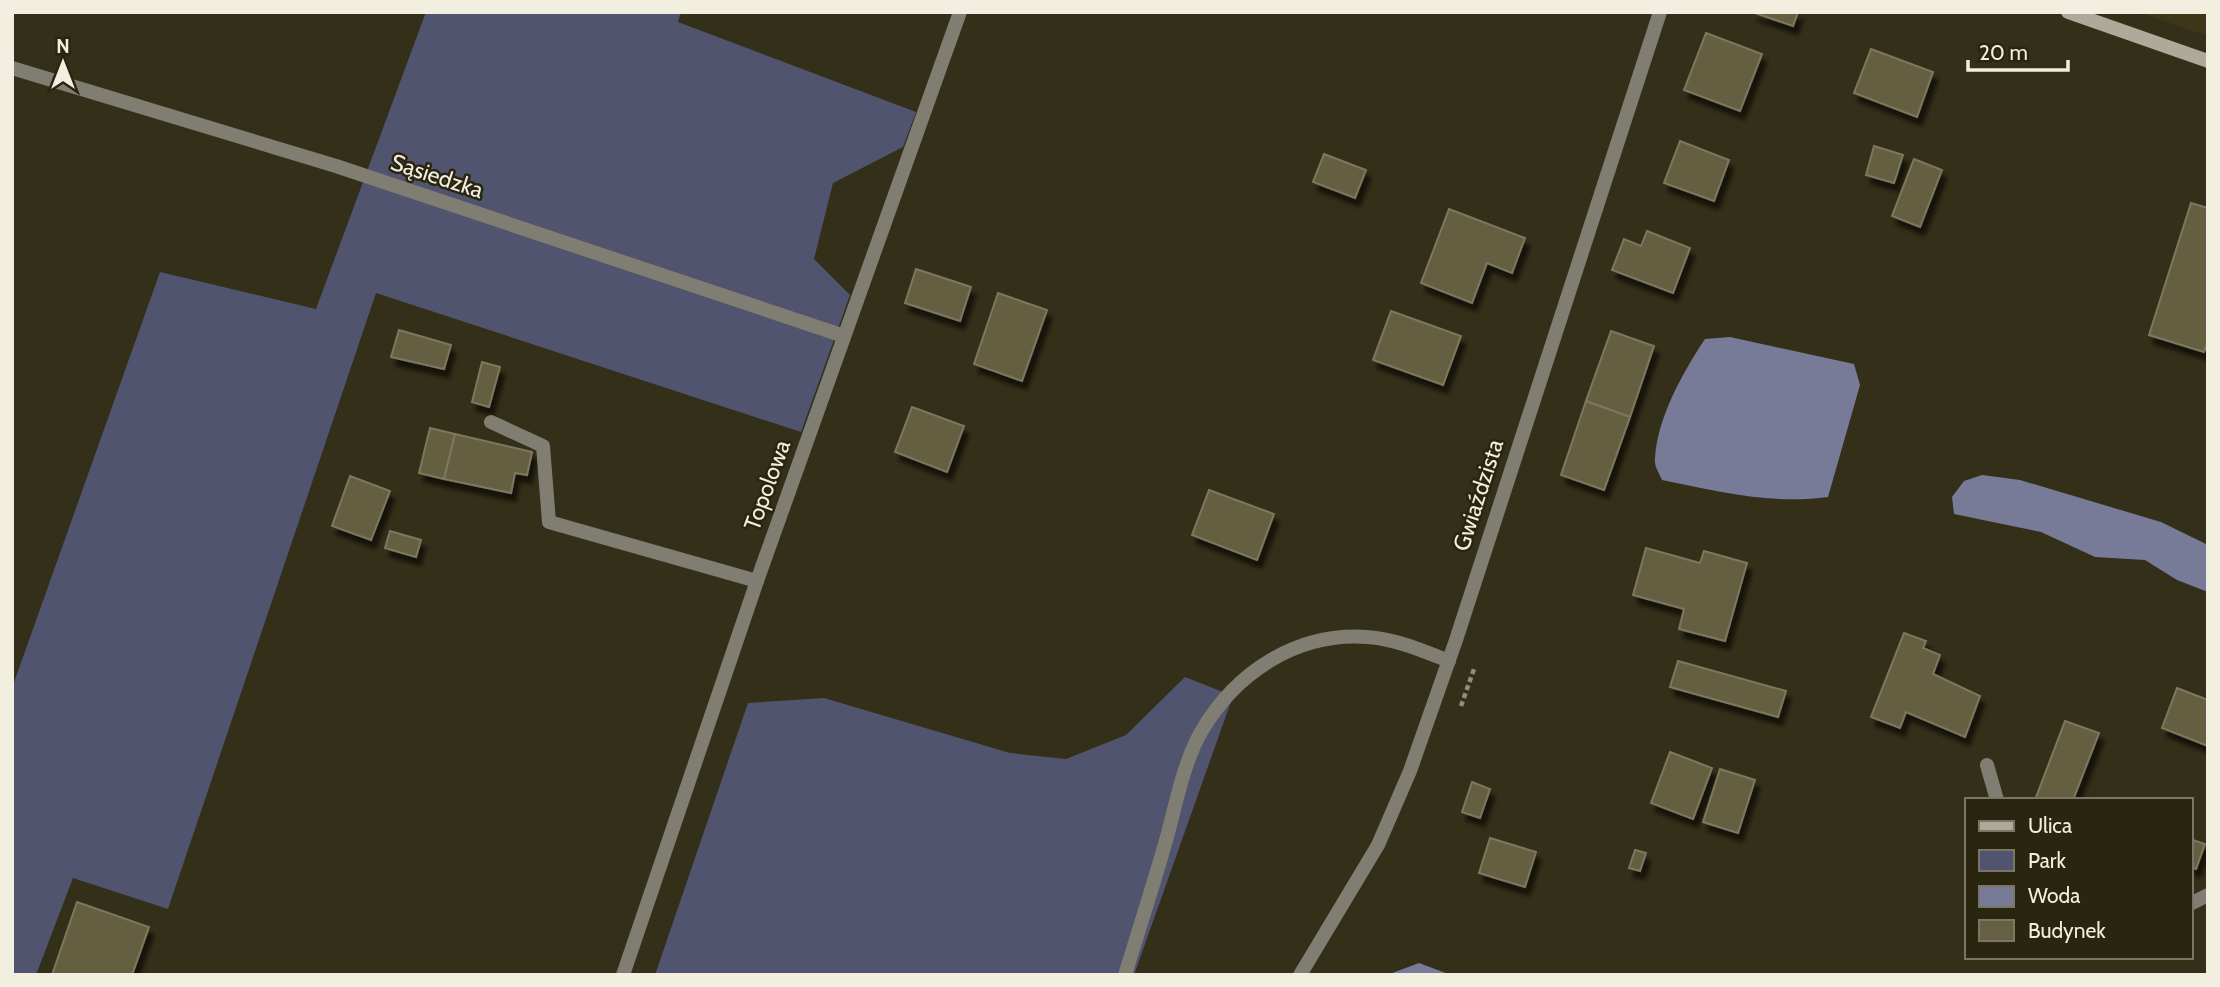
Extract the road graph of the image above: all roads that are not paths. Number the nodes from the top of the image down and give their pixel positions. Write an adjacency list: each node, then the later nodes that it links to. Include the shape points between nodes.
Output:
1 (960, 12): 6 (street, Topolowa)
2 (1660, 12): 9 (street, Gwiaździsta)
3 (2068, 12): 4 (main road)
4 (2208, 61)
5 (12, 68): 6 (street, Sąsiedzka, via 336,166)
6 (844, 336): 8 (street, Topolowa)
7 (491, 422): 8 (street, via 543,446 549,522)
8 (757, 581): 14 (street, Topolowa)
9 (1449, 661): 15 (street, via 1367,637 1320,641 1275,655 1241,682 1200,733); 16 (street, Gwiaździsta, via 1378,845)
10 (1987, 765): 11 (street)
11 (1996, 798)
12 (2208, 895): 13 (street)
13 (2192, 903)
14 (623, 975)
15 (1125, 975)
16 (1300, 975)

